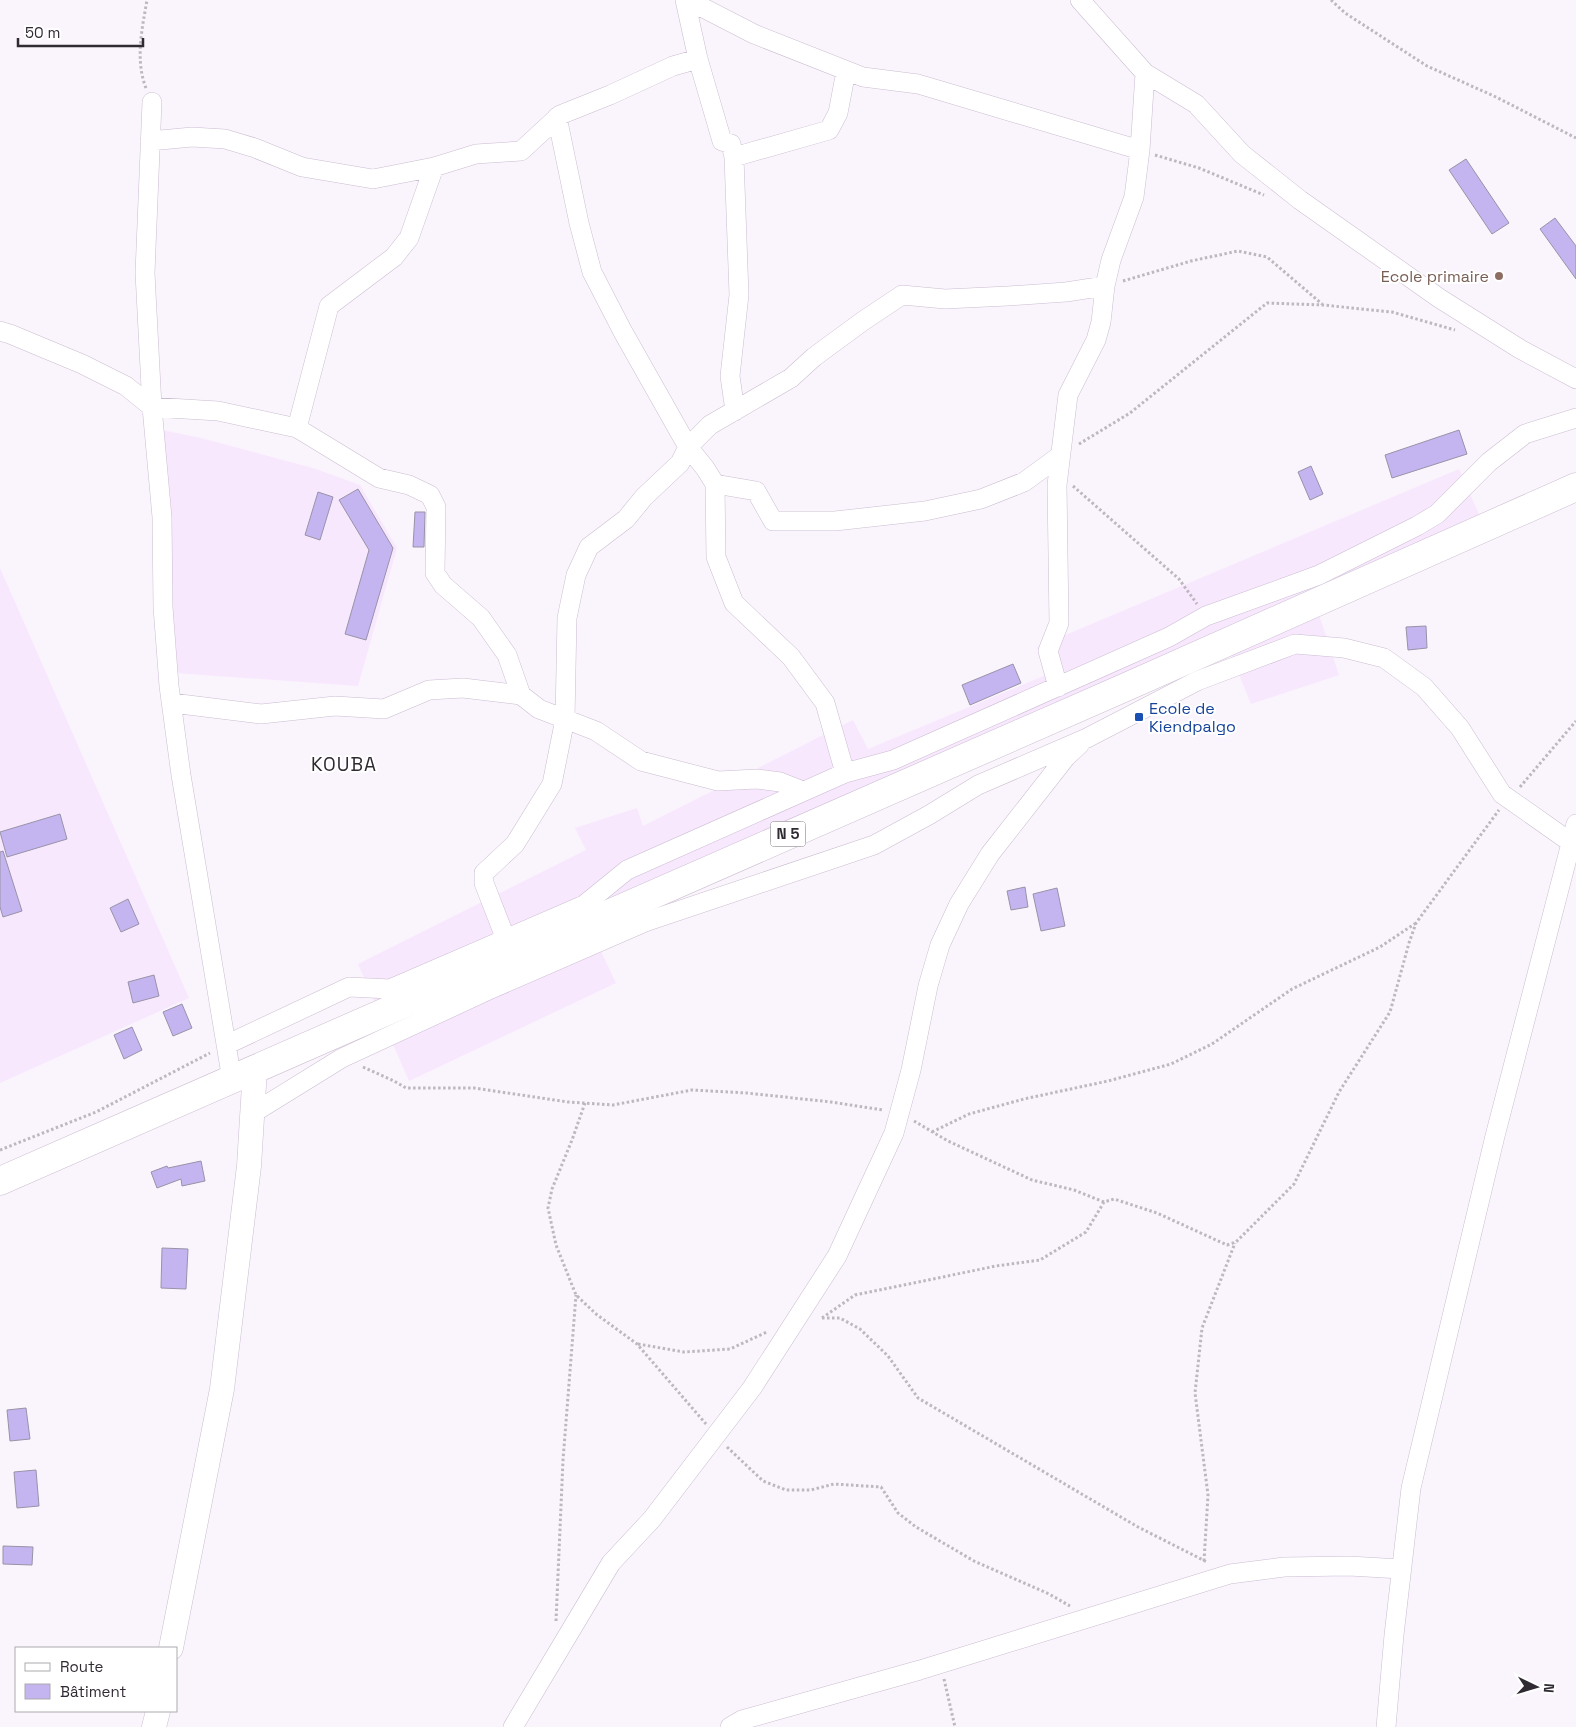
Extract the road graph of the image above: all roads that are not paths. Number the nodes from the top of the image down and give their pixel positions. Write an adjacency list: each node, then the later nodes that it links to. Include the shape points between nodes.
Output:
1 (687, 0): 3 (street); 4 (street, via 754,34)
2 (1080, 0): 5 (street)
3 (698, 59): 7 (street, via 673,66); 10 (street, via 722,141 731,144)
4 (846, 71): 9 (street, via 863,77 918,84); 10 (street, via 838,114 829,130)
5 (1145, 73): 9 (street); 14 (street, via 1196,104 1242,154 1300,200 1439,298 1520,349)
6 (152, 102): 8 (street)
7 (557, 118): 11 (street, via 521,150 476,154); 19 (street, via 592,272)
8 (150, 142): 11 (street, via 192,137 225,139 302,167 373,179); 15 (street, via 145,273)
9 (1140, 150): 12 (street, via 1134,197)
10 (734, 158): 16 (street, via 739,295 730,376)
11 (434, 167): 18 (street, via 409,238 394,257 329,306)
12 (1105, 286): 16 (street, via 1008,296 945,298 902,295 835,341 791,378); 20 (street, via 1096,340 1068,395)
13 (0, 331): 15 (street, via 82,364 126,386)
14 (1576, 379)
15 (152, 407): 18 (street, via 218,411); 25 (street, via 160,481 163,607)
16 (735, 411): 19 (street, via 710,425)
17 (1576, 418): 23 (street, via 1525,434 1489,462 1437,514 1417,526 1320,575 1206,616 1169,637)
18 (297, 428): 24 (street, via 379,478 409,485 430,495 436,507 434,573 481,618 507,655)
19 (688, 447): 21 (street); 26 (street, via 680,463 626,519 589,548 576,575 567,618)
20 (1060, 464): 21 (street, via 982,499 925,511 835,521 773,521 756,491); 23 (street, via 1057,485 1059,623 1048,652)
21 (715, 484): 28 (street, via 716,557 734,603 791,657 825,703)
22 (1576, 487): 32 (highway, N 5, via 918,777)
23 (1058, 687): 28 (street, via 893,760)
24 (521, 695): 25 (street, via 463,688 430,690 384,709 335,706 261,714); 26 (street, via 539,709)
25 (172, 703): 33 (street, via 182,784)
26 (565, 720): 29 (street, via 596,731 641,760 718,781 757,778); 32 (street, via 552,784 515,844 484,873 484,883)
27 (1087, 738): 31 (street, via 1197,680 1295,644 1344,648 1384,658 1424,687 1460,728 1502,794); 35 (street, via 978,784 874,845 645,922 491,989 342,1058); 41 (street, via 1066,757 996,847 959,904 928,986 894,1133 837,1256 752,1388 652,1519 611,1563)
28 (845, 773): 29 (street)
29 (803, 791): 32 (street, via 626,870 584,905)
30 (1576, 824): 31 (street)
31 (1574, 845): 37 (street, via 1495,1136 1412,1482)
32 (509, 947): 33 (street, via 390,989 349,987); 34 (highway, N 5)
33 (226, 1045): 34 (street)
34 (243, 1074): 35 (street); 36 (highway, N 5)
35 (253, 1113): 38 (street, via 222,1389)
36 (0, 1181)
37 (1402, 1569): 42 (street, via 1284,1567 1230,1574 941,1664 742,1720); 43 (street)
38 (171, 1647)
39 (158, 1712): 40 (street)
40 (154, 1727)
41 (513, 1727)
42 (730, 1727)
43 (1386, 1727)

